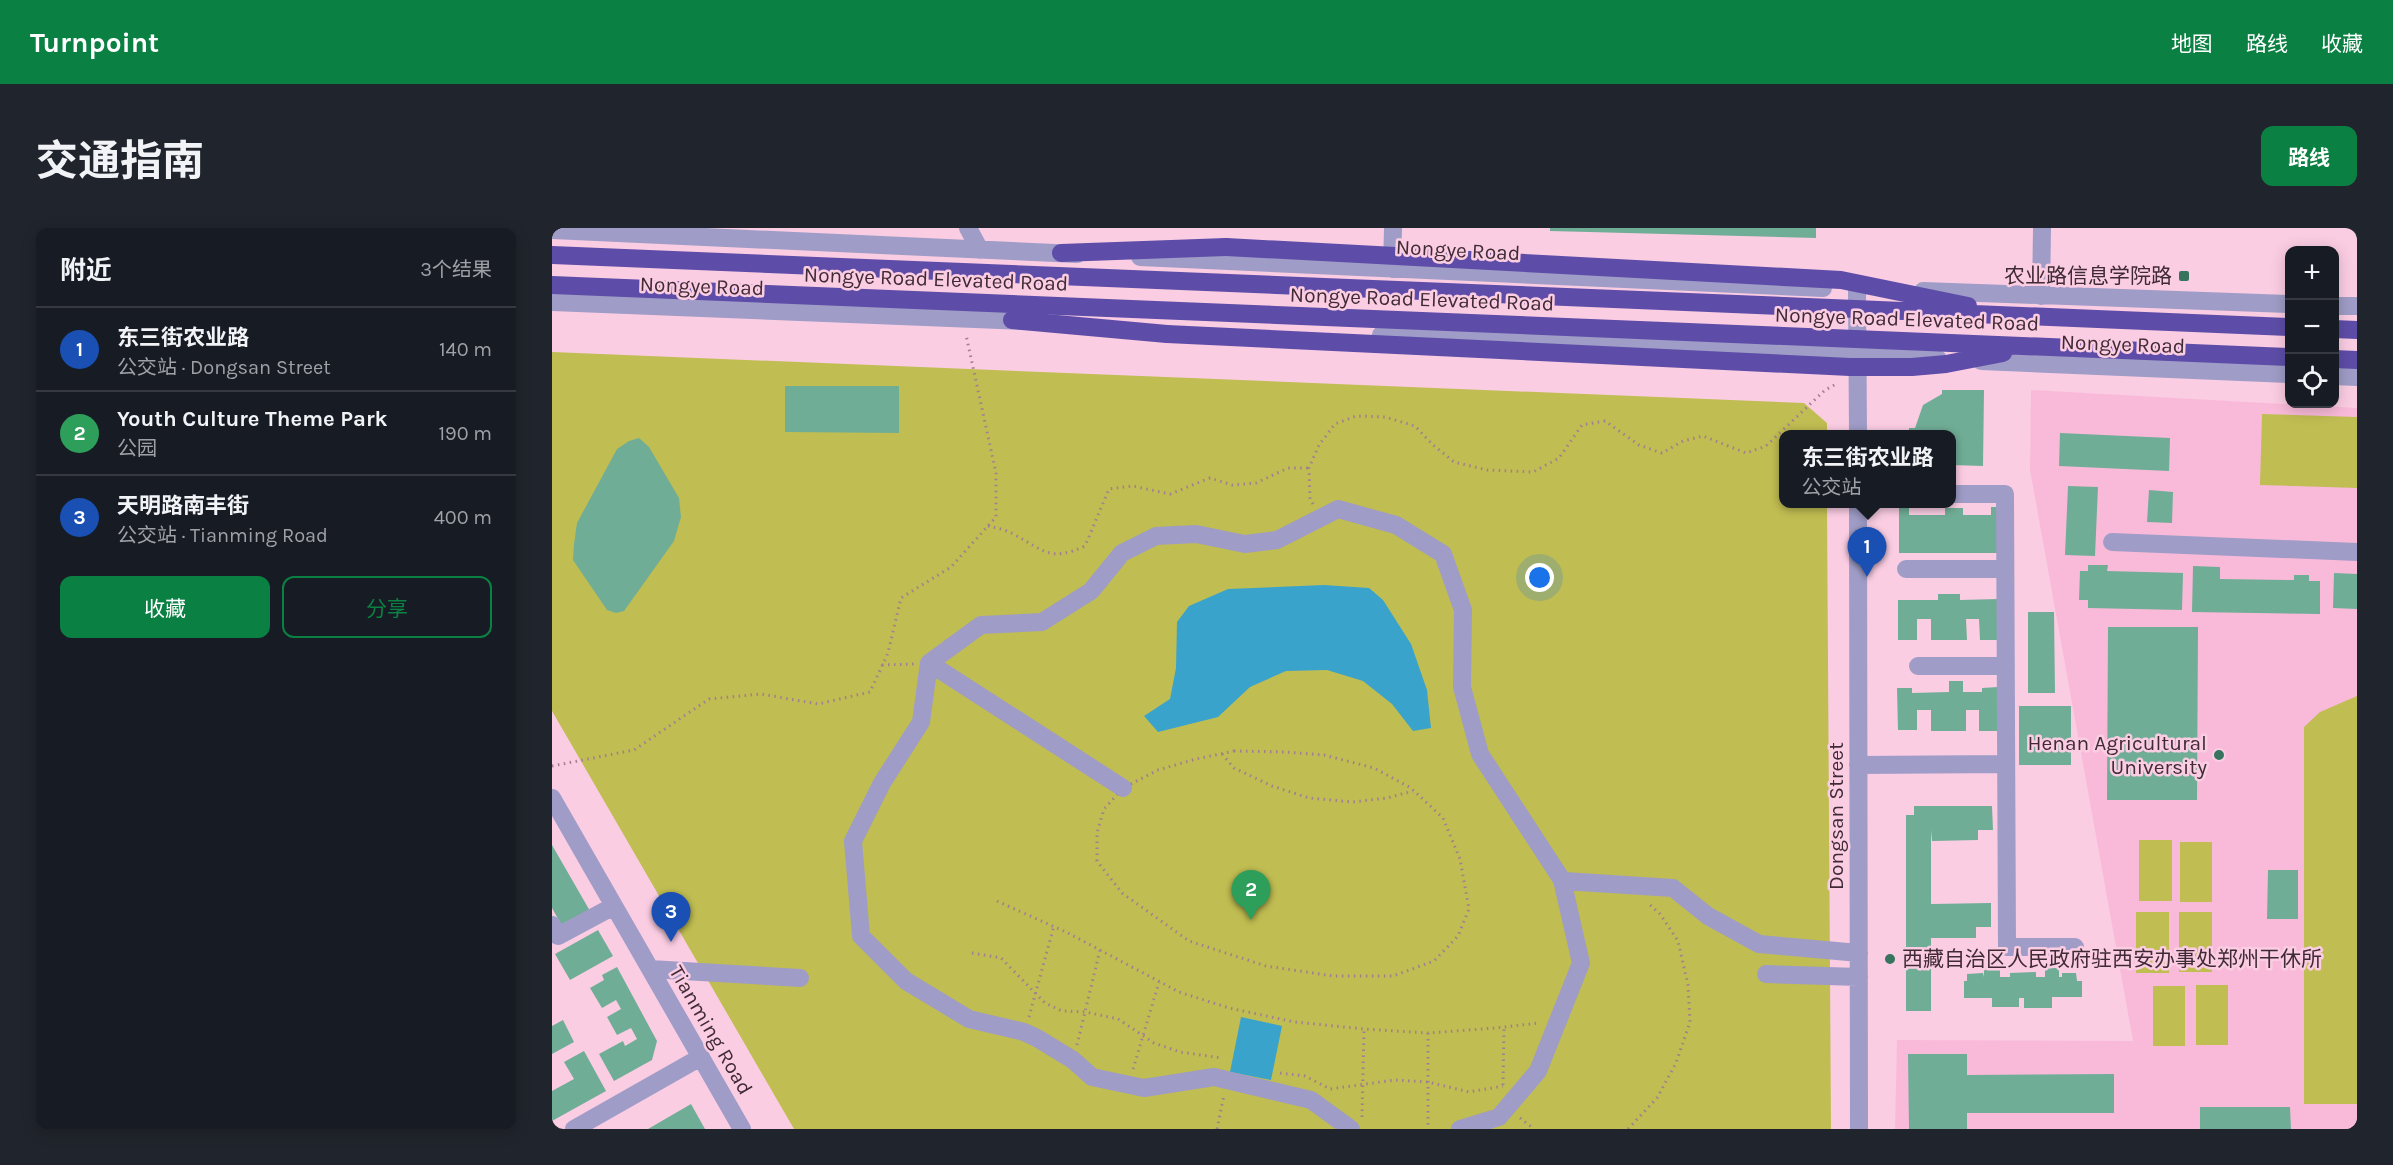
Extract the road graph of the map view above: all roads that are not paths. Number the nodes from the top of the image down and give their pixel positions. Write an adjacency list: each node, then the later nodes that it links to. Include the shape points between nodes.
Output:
1 (968, 228): 5 (street)
2 (1393, 228): 8 (street)
3 (2042, 228): 11 (street)
4 (552, 230): 5 (street, Nongye Road)
5 (980, 250): 6 (street, Nongye Road)
6 (1061, 254): 8 (street, Nongye Road); 16 (highway, bridge, via 1226,247 1841,280)
7 (552, 255): 16 (highway, Nongye Road Elevated Road, bridge)
8 (1392, 269): 10 (street, Nongye Road)
9 (552, 285): 21 (highway, Nongye Road Elevated Road, bridge)
10 (1857, 289): 11 (street, Nongye Road); 25 (street)
11 (2041, 296): 13 (street, Nongye Road)
12 (552, 302): 17 (street, Nongye Road)
13 (2285, 304)
14 (2339, 306): 15 (street)
15 (2357, 306)
16 (2014, 316): 18 (highway, Nongye Road Elevated Road, bridge)
17 (1012, 320): 21 (highway, bridge, via 1167,334 1850,367 1946,364); 25 (street, Nongye Road)
18 (2285, 327)
19 (2339, 329): 20 (highway)
20 (2357, 330)
21 (2035, 347): 22 (highway, Nongye Road Elevated Road, bridge)
22 (2285, 357)
23 (2339, 359): 24 (highway)
24 (2357, 360)
25 (1857, 364): 26 (street, Nongye Road); 29 (street)
26 (2285, 374)
27 (2339, 376): 28 (street)
28 (2357, 376)
29 (1857, 430)
30 (1956, 494): 35 (street, via 2005,494)
31 (1858, 508): 39 (street, Dongsan Street)
32 (2112, 542): 33 (street)
33 (2357, 552)
34 (1906, 569): 35 (street)
35 (2005, 569): 38 (street)
36 (929, 663): 41 (street); 53 (street, via 921,722 882,783 853,841 861,936 906,981 960,1014 1024,1032 1073,1060 1092,1077 1144,1088 1214,1077 1311,1100); 56 (street, via 981,624 1042,622 1091,591 1122,553 1156,536 1197,534 1245,544 1277,540 1338,509 1396,525 1443,554 1463,610 1462,687 1480,754 1562,880 1581,963 1538,1071 1498,1117)
37 (1918, 666): 38 (street)
38 (2006, 666): 40 (street)
39 (1858, 765): 40 (street); 47 (street, Dongsan Street)
40 (2006, 765): 46 (street, via 2007,947)
41 (1124, 788)
42 (552, 798): 44 (street, Tianming Road)
43 (1564, 881): 47 (street, via 1672,888 1708,916 1759,944)
44 (614, 906): 45 (street, via 558,936); 48 (street, Tianming Road)
45 (552, 926)
46 (2075, 947)
47 (1859, 953): 50 (street, Dongsan Street)
48 (650, 969): 51 (street); 52 (street, Tianming Road)
49 (1766, 974): 50 (street)
50 (1859, 977): 57 (street, Dongsan Street)
51 (800, 978)
52 (701, 1057): 54 (street); 55 (street, Tianming Road)
53 (1356, 1123)
54 (574, 1129)
55 (742, 1129)
56 (1460, 1129)
57 (1859, 1129)

